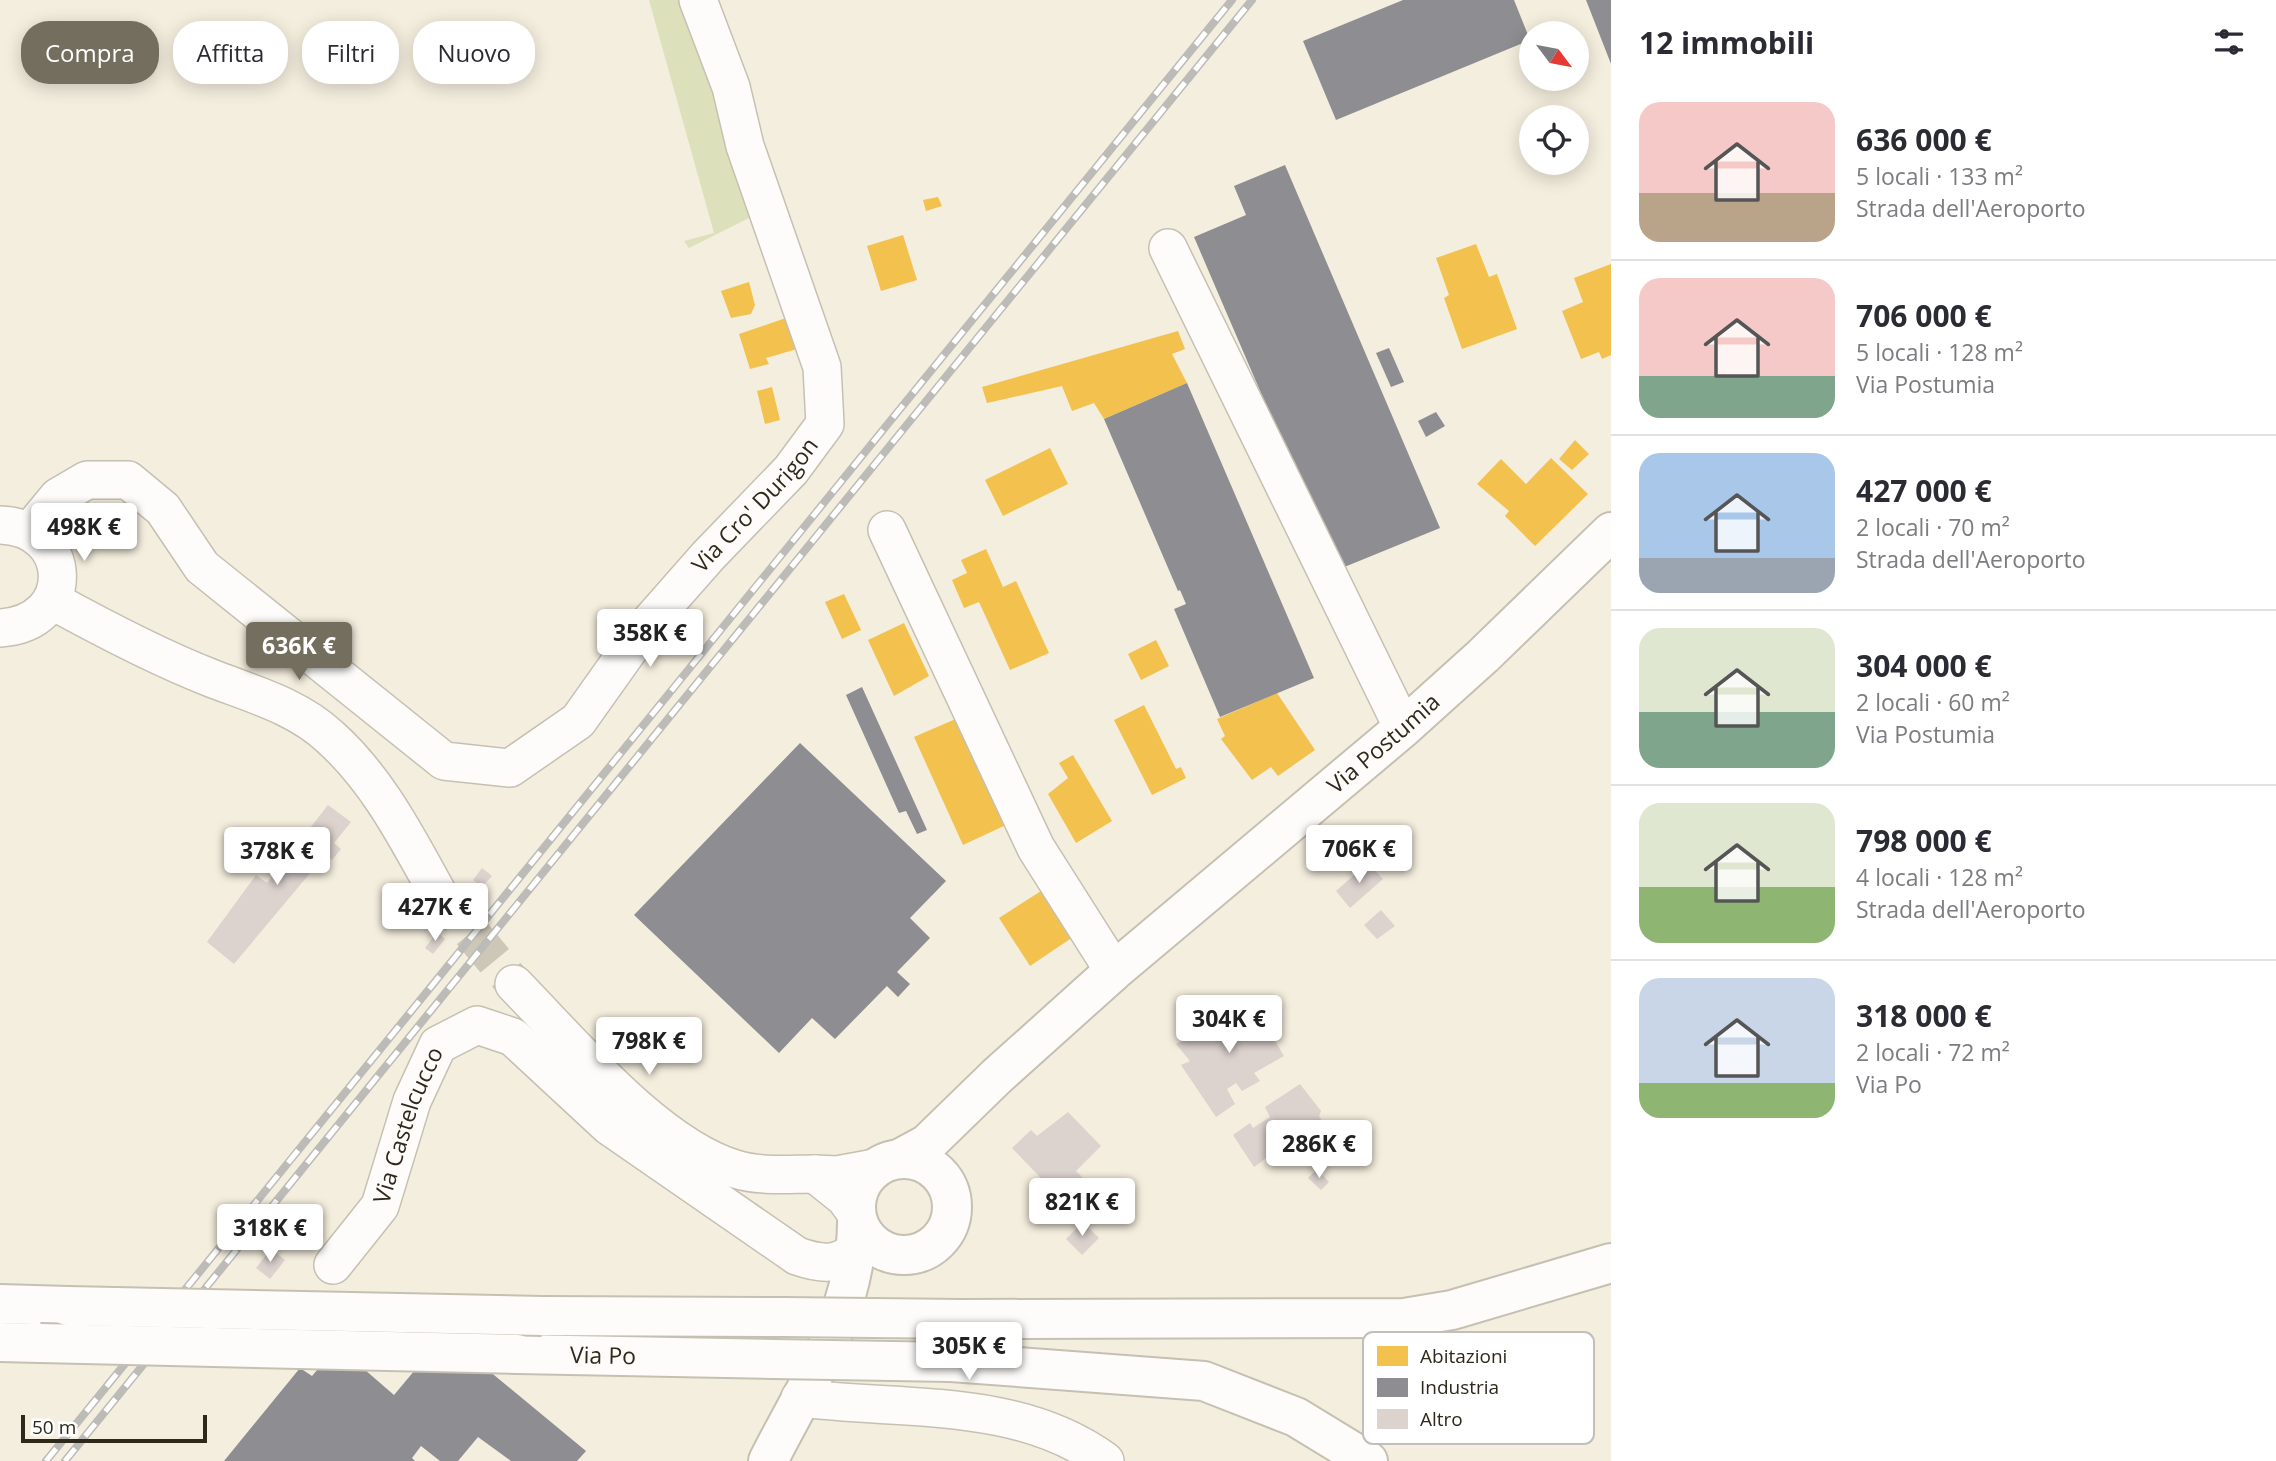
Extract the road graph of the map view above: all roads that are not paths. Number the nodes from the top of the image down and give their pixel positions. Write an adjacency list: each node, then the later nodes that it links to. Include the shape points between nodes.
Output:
1 (698, 0): 3 (street, Via Cro' Durigon, via 822,367 825,424 791,470 642,631 578,721 510,768 444,761 202,567 163,509 128,480 88,480)
2 (1168, 248): 8 (street)
3 (15, 528): 6 (street, via 44,542 54,557)
4 (887, 530): 10 (street, via 1036,848)
5 (1611, 532): 8 (main road, Via Postumia)
6 (53, 601): 7 (street, via 34,620); 9 (street, via 210,678 274,700 330,736 388,803)
7 (0, 628)
8 (1403, 728): 10 (main road, Via Postumia)
9 (436, 890)
10 (1114, 971): 12 (main road, Via Postumia)
11 (514, 984): 14 (street, via 673,1137 727,1167 762,1175)
12 (997, 1076): 13 (main road, Via Postumia, via 927,1144); 16 (main road, via 962,1144)
13 (888, 1163): 14 (street, via 837,1175); 16 (main road, via 929,1165 949,1188); 17 (main road, via 858,1190)
14 (802, 1174): 15 (street, via 744,1192); 17 (street, via 840,1193)
15 (701, 1192): 17 (street, Via Castelcucco, via 797,1256 816,1263 849,1257); 20 (street, Via Castelcucco, via 609,1126 513,1037 477,1025 438,1045 412,1101 380,1206)
16 (952, 1203): 18 (main road, via 945,1233)
17 (857, 1227): 18 (main road, via 877,1248 891,1254); 22 (main road, via 852,1281)
18 (921, 1252): 22 (main road, via 868,1291)
19 (1611, 1263): 21 (main road, Via Po, bridge, via 1452,1310 1404,1318 542,1316)
20 (333, 1265)
21 (0, 1304)
22 (838, 1325): 24 (main road)
23 (0, 1342): 27 (main road, Via Po, bridge, via 951,1362 1204,1381 1296,1417)
24 (800, 1398): 25 (main road); 26 (street, via 1021,1419)
25 (768, 1461)
26 (1105, 1461)
27 (1368, 1461)

